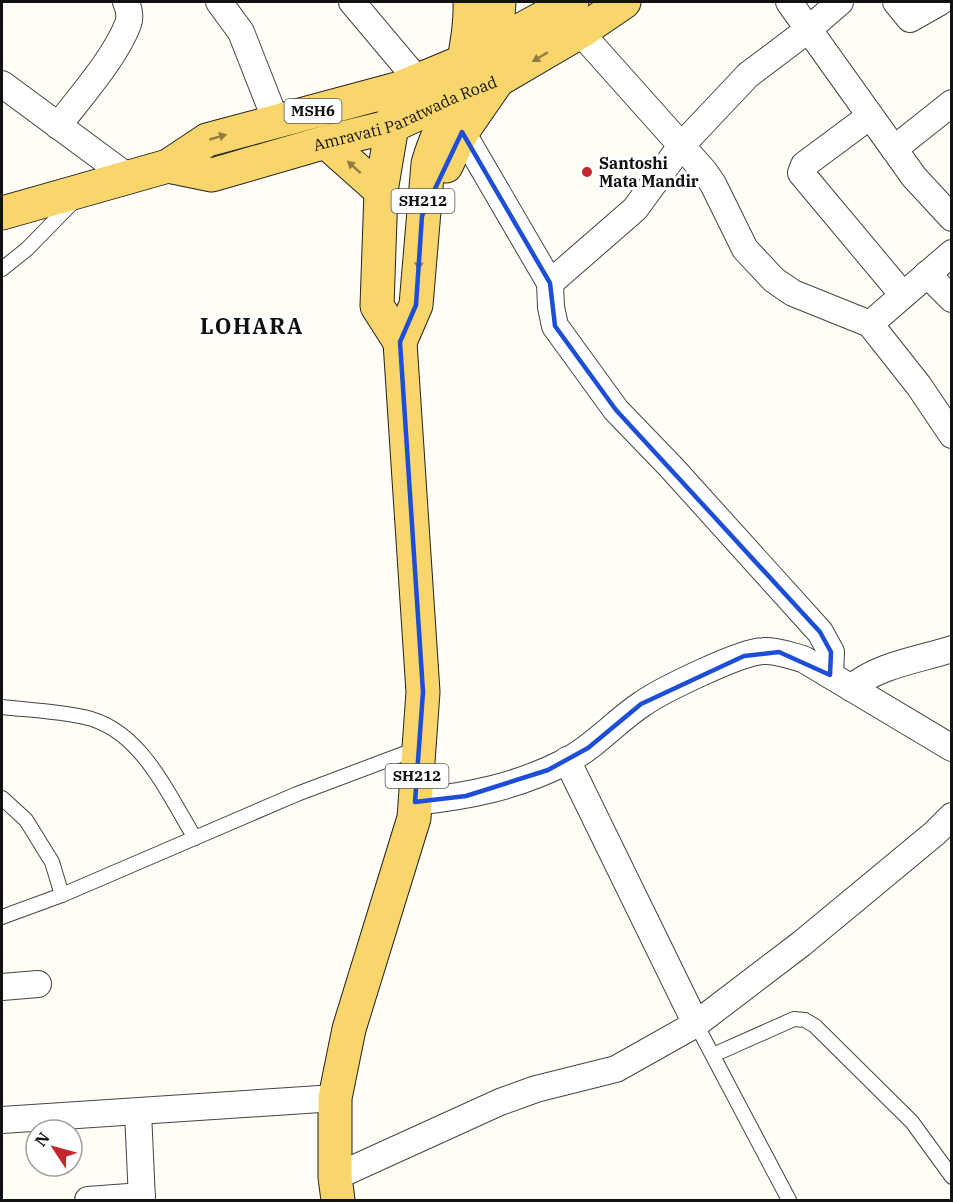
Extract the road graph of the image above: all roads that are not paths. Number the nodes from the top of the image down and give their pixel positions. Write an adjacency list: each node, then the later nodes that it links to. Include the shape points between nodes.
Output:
1 (126, 2): 21 (street, via 130,12 120,39)
2 (219, 2): 20 (street, via 242,32)
3 (352, 2): 14 (street)
4 (624, 2): 10 (main road, Amravati Paratwada Road / MSH6)
5 (789, 2): 11 (street)
6 (840, 2): 11 (street)
7 (896, 2): 8 (street, via 910,19)
8 (940, 2)
9 (474, 9): 12 (main road); 13 (main road); 14 (main road)
10 (576, 17): 12 (main road, Amravati Paratwada Road / MSH6); 15 (main road, Amravati Paratwada Road / MSH6, one-way to 15); 25 (street)
11 (809, 29): 19 (street); 25 (street, via 748,75)
12 (496, 44): 13 (main road, Amravati Paratwada Road / MSH6); 15 (main road)
13 (462, 62): 14 (main road, Amravati Paratwada Road / MSH6); 17 (main road, SH212)
14 (404, 80): 20 (main road, Amravati Paratwada Road / MSH6); 22 (main road, SH212)
15 (498, 80): 17 (main road, Amravati Paratwada Road / MSH6); 23 (main road)
16 (2, 84): 21 (street)
17 (454, 97): 22 (main road, Amravati Paratwada Road / MSH6); 32 (main road, SH212, via 433,144)
18 (951, 104): 26 (street)
19 (870, 116): 26 (street); 38 (street, via 804,165 801,173)
20 (276, 121): 27 (main road, Amravati Paratwada Road / MSH6, one-way to 20, via 207,140)
21 (58, 126): 28 (street)
22 (392, 126): 24 (main road, Amravati Paratwada Road / MSH6); 30 (main road, SH212)
23 (462, 132): 32 (main road); 37 (street)
24 (326, 142): 27 (main road, Amravati Paratwada Road / MSH6, via 212,175); 30 (main road, one-way to 24)
25 (681, 146): 37 (street, via 635,209); 40 (street, via 713,184 745,249 774,280 806,299)
26 (894, 149): 33 (street)
27 (168, 166): 28 (main road, Amravati Paratwada Road / MSH6)
28 (128, 177): 29 (main road, Amravati Paratwada Road / MSH6)
29 (86, 189): 31 (main road, Amravati Paratwada Road / MSH6); 35 (lane)
30 (381, 191): 41 (main road, SH212, via 377,306)
31 (2, 213)
32 (422, 216): 41 (main road, SH212, one-way to 41, via 416,305)
33 (951, 218)
34 (951, 252): 36 (street)
35 (2, 269)
36 (927, 274): 38 (street); 39 (street)
37 (550, 284): 44 (street, via 555,326 616,410 820,632)
38 (903, 295): 40 (street)
39 (951, 299)
40 (870, 324): 42 (street, via 919,386)
41 (400, 342): 46 (main road, SH212, via 423,692)
42 (951, 435)
43 (951, 649): 44 (street, via 863,678)
44 (840, 681): 47 (street); 48 (street, via 803,659 779,652 744,656 641,704 588,748)
45 (2, 707): 52 (lane, via 85,717 111,727 148,761)
46 (419, 748): 50 (main road, SH212); 52 (lane)
47 (951, 748)
48 (567, 760): 50 (street, via 513,784 466,796); 57 (street)
49 (2, 798): 53 (lane, via 31,828 52,862)
50 (415, 802): 59 (main road, SH212, via 414,818 349,1029)
51 (951, 816): 57 (street, via 801,944)
52 (195, 838): 53 (lane)
53 (62, 895): 54 (lane)
54 (2, 917)
55 (38, 984): 56 (street)
56 (2, 987)
57 (696, 1024): 58 (lane); 63 (street, via 616,1069 500,1102)
58 (713, 1055): 62 (lane, via 794,1019 805,1020 912,1122); 66 (lane)
59 (335, 1098): 60 (street); 63 (main road, SH212)
60 (138, 1112): 61 (street); 64 (street)
61 (2, 1120)
62 (951, 1177)
63 (337, 1189)
64 (142, 1198): 65 (street)
65 (88, 1200)
66 (789, 1200)

